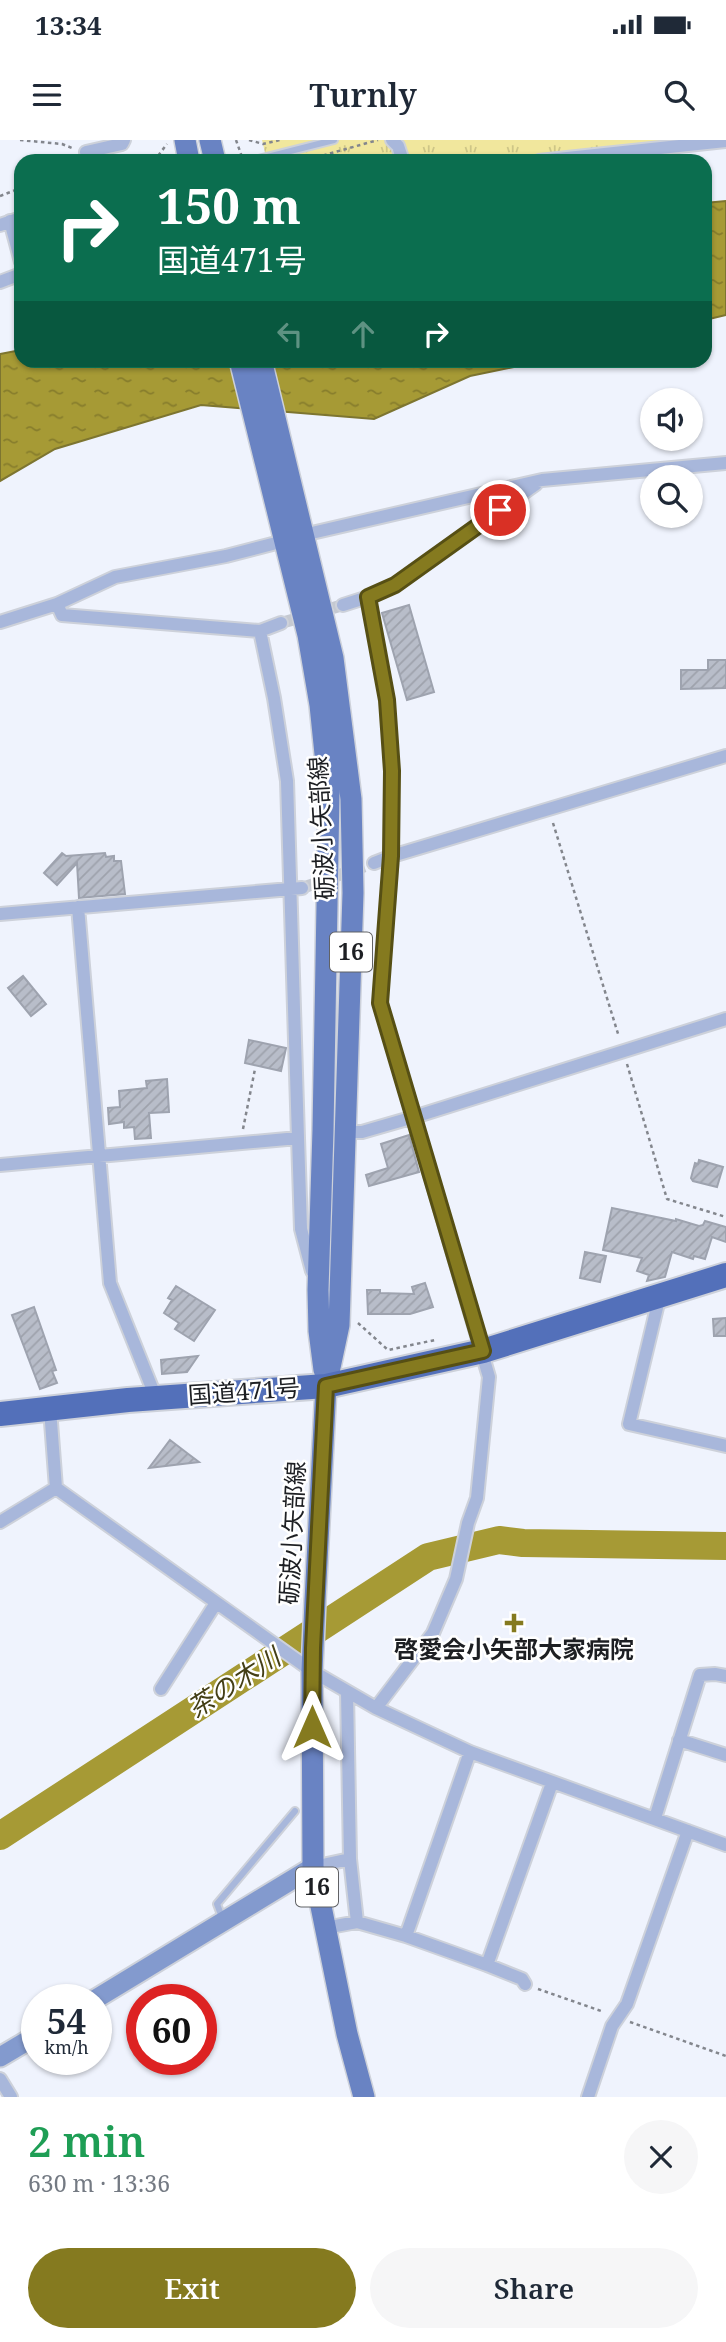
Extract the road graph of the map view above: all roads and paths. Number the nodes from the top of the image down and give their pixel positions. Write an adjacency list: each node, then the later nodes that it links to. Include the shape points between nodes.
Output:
1 (20, 140): 9 (path, via 62,144)
2 (124, 140): 9 (street)
3 (170, 140): 10 (path)
4 (249, 140): 5 (path, via 263,144)
5 (280, 140)
6 (334, 140): 11 (lane)
7 (378, 140): 12 (path)
8 (726, 141): 13 (street)
9 (86, 152)
10 (159, 154)
11 (279, 154)
12 (328, 154)
13 (604, 154)
14 (242, 368): 18 (main road, 砺波小矢部線 / 16)
15 (262, 368): 18 (main road, 砺波小矢部線 / 16)
16 (726, 463): 17 (street)
17 (542, 480): 18 (street); 19 (street, via 395,585)
18 (292, 531): 20 (street, via 226,556 115,578); 36 (main road, 砺波小矢部線 / 16, via 332,658 351,799 353,893); 43 (main road, 砺波小矢部線 / 16, via 329,793)
19 (368, 597): 21 (street); 27 (street, via 387,700)
20 (57, 604): 22 (street); 24 (street, via 61,615)
21 (343, 605)
22 (0, 622)
23 (281, 623): 24 (street)
24 (260, 631): 29 (street, via 287,781)
25 (726, 756): 26 (street)
26 (549, 809): 27 (street); 33 (path)
27 (391, 856): 28 (street); 35 (street, via 380,1003)
28 (374, 863)
29 (296, 889): 30 (street); 37 (street)
30 (78, 907): 31 (street); 39 (street)
31 (0, 914)
32 (726, 1019): 33 (street)
33 (624, 1052): 35 (street); 41 (path, via 667,1199)
34 (255, 1069): 38 (path)
35 (414, 1117): 36 (street, via 362,1132); 45 (street)
36 (344, 1132): 46 (main road, 砺波小矢部線 / 16, via 339,1325)
37 (298, 1138): 38 (street); 43 (street, via 301,1229)
38 (240, 1143): 39 (street)
39 (99, 1155): 40 (street); 47 (street, via 110,1283)
40 (0, 1165)
41 (726, 1217)
42 (726, 1275): 44 (highway, 国道471号)
43 (318, 1290): 46 (main road, 砺波小矢部線 / 16)
44 (660, 1295): 45 (highway, 国道471号); 50 (street, via 629,1424)
45 (483, 1351): 46 (highway, 国道471号); 58 (street, via 489,1377 477,1498 456,1579 433,1633)
46 (326, 1386): 47 (highway, 国道471号); 54 (main road, 砺波小矢部線 / 16)
47 (156, 1398): 48 (highway, 国道471号)
48 (50, 1409): 49 (highway, 国道471号); 51 (street)
49 (0, 1414)
50 (726, 1446)
51 (55, 1488): 52 (street); 53 (street)
52 (0, 1522)
53 (216, 1603): 54 (street); 56 (street)
54 (312, 1671): 57 (street); 68 (main road, 砺波小矢部線 / 16)
55 (726, 1676): 59 (street, via 700,1675)
56 (161, 1689)
57 (347, 1692): 58 (street); 67 (street)
58 (376, 1708): 60 (street)
59 (678, 1740): 61 (street); 64 (street)
60 (470, 1752): 62 (street); 72 (street)
61 (726, 1755)
62 (552, 1783): 64 (street); 73 (street)
63 (295, 1811): 69 (lane, via 217,1904)
64 (655, 1818): 65 (street)
65 (688, 1831): 66 (street); 81 (street, via 627,2004 612,2026)
66 (726, 1844)
67 (350, 1859): 68 (street); 70 (street)
68 (313, 1867): 69 (street); 71 (main road, 砺波小矢部線 / 16)
69 (224, 1921): 75 (street)
70 (357, 1922): 71 (street); 72 (street)
71 (325, 1928): 80 (main road, 砺波小矢部線 / 16)
72 (406, 1936): 73 (street)
73 (487, 1965): 74 (street)
74 (525, 1984)
75 (112, 1989)
76 (21, 2045): 77 (street)
77 (0, 2057)
78 (0, 2079): 79 (street)
79 (11, 2097)
80 (364, 2097)
81 (588, 2097)

